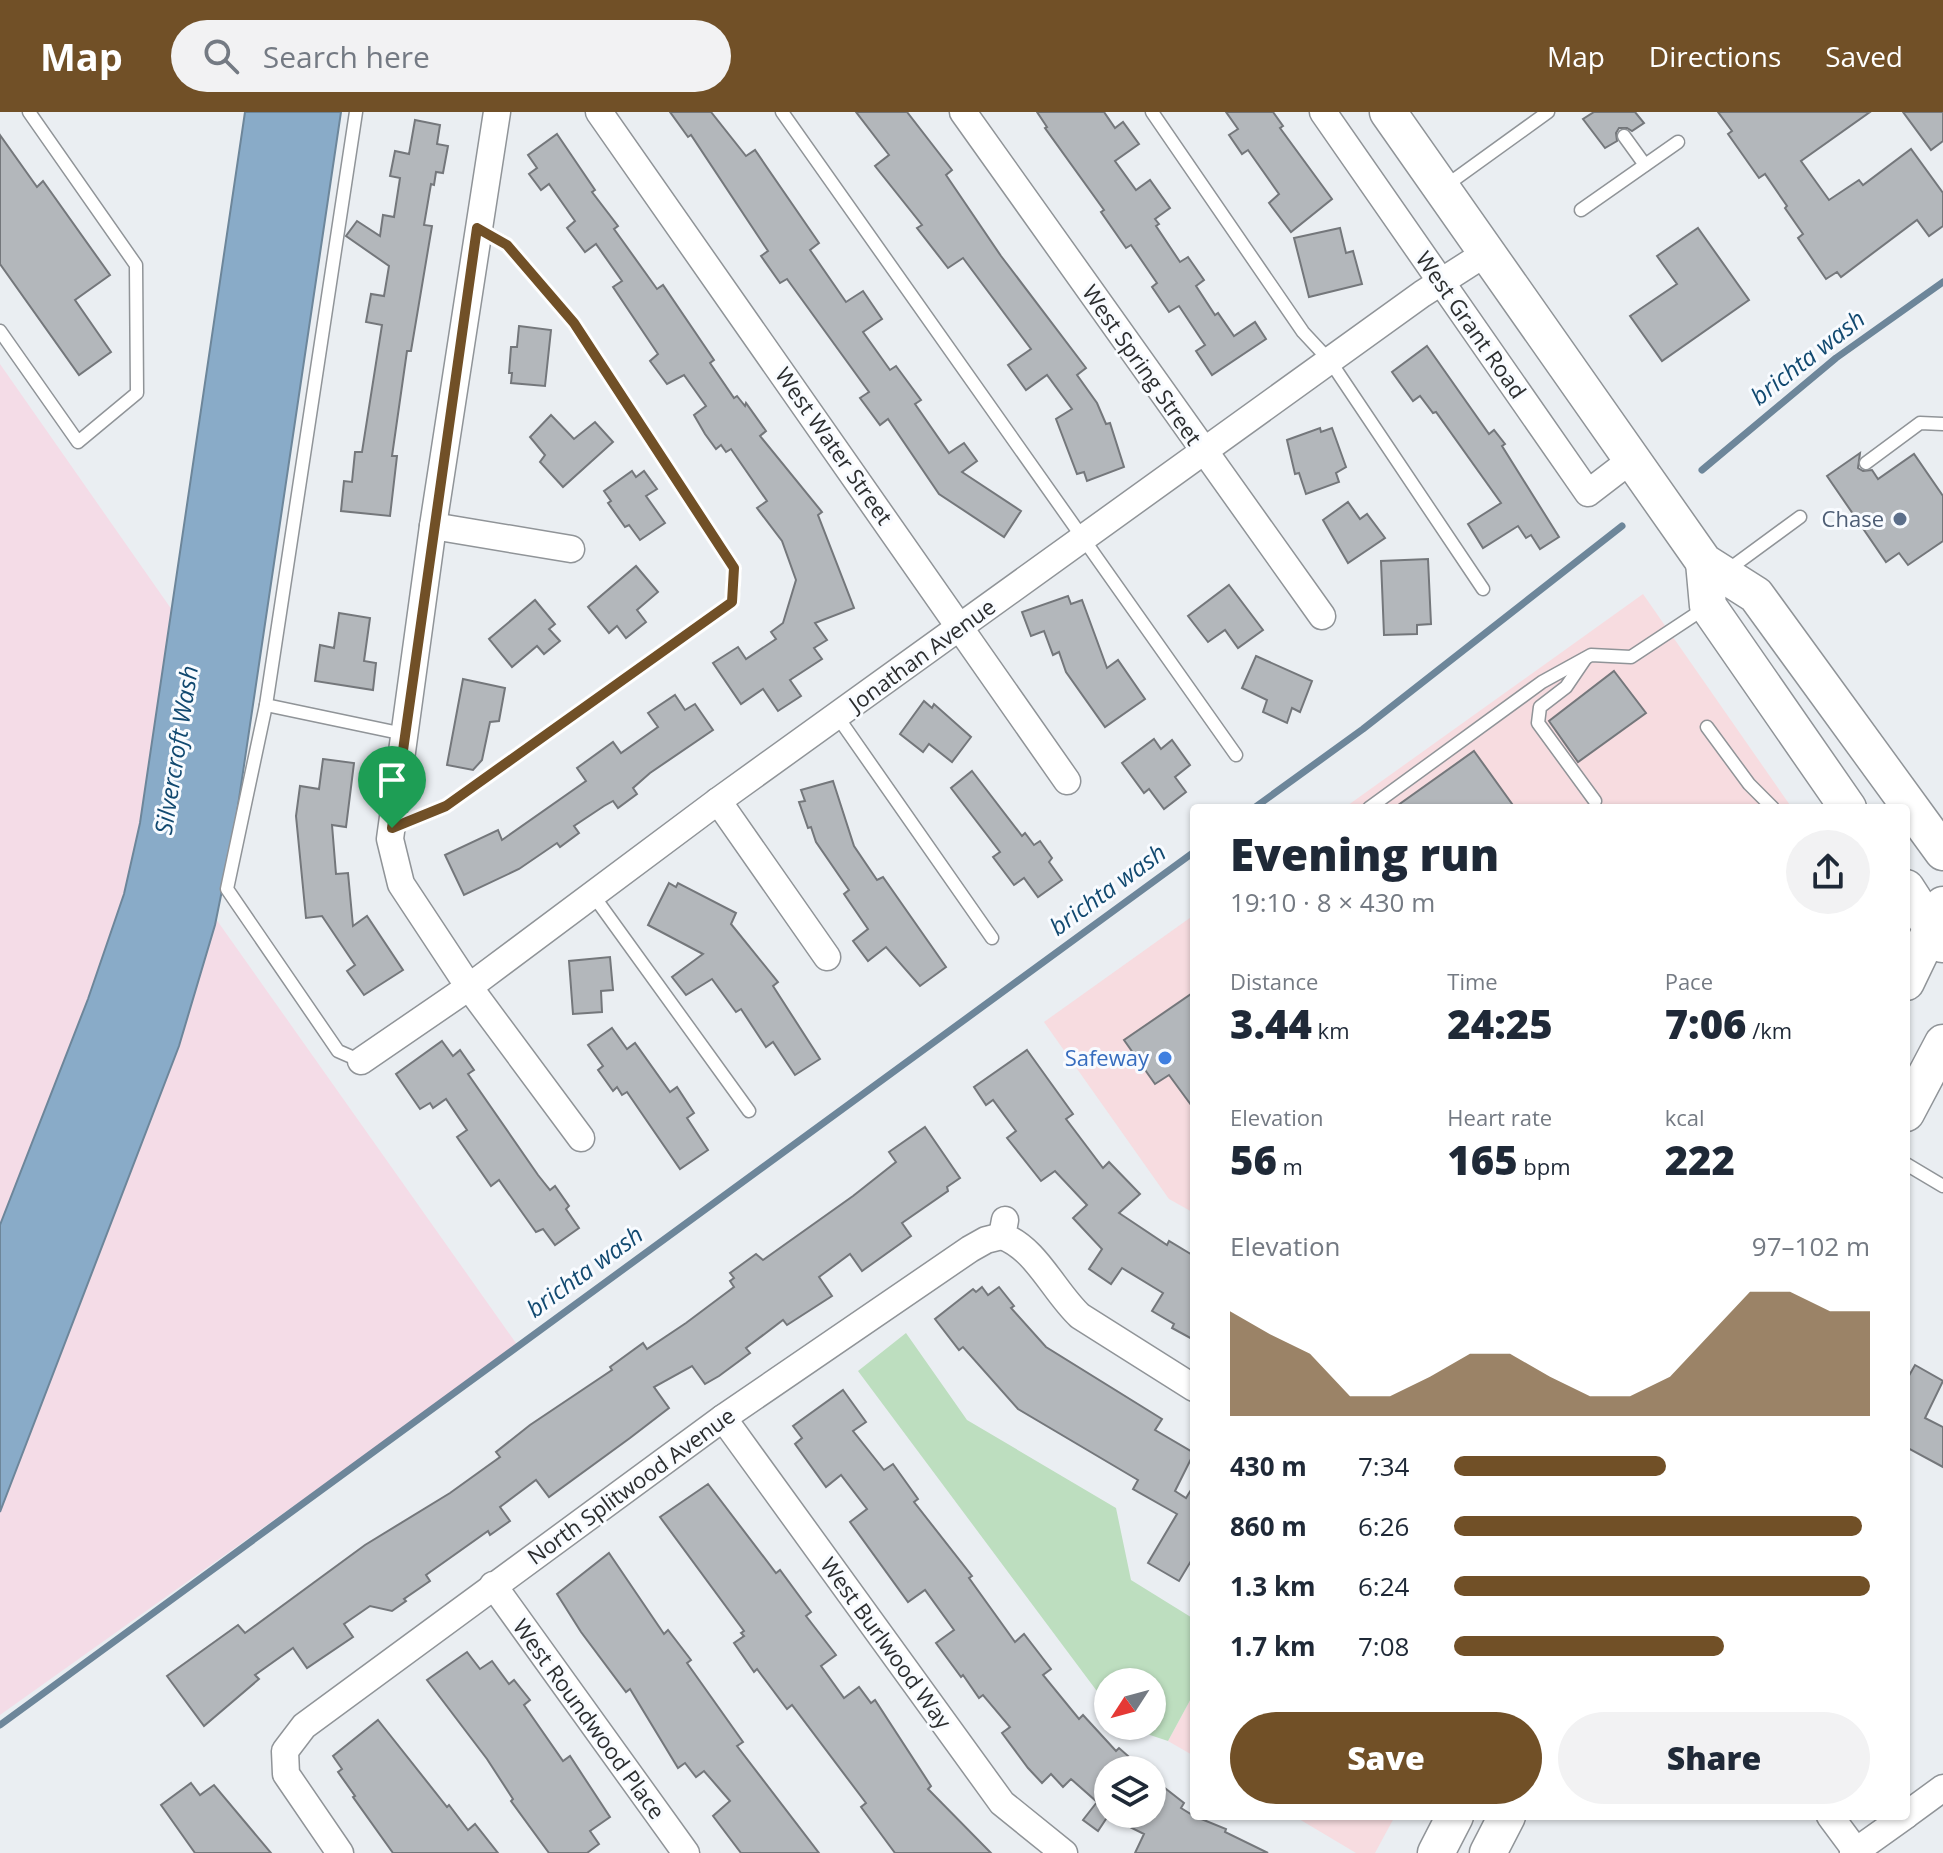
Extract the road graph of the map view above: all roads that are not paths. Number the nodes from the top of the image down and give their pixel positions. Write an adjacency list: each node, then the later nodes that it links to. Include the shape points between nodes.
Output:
1 (29, 112): 19 (lane, via 136,265 137,393 78,442)
2 (356, 112): 35 (lane)
3 (497, 112): 16 (street)
4 (599, 112): 33 (street, West Water Street)
5 (782, 112): 27 (lane)
6 (963, 112): 22 (street, West Spring Street)
7 (1152, 112): 20 (lane, via 1303,332)
8 (1323, 112): 18 (street, West Grant Road)
9 (1388, 112): 14 (main road)
10 (1548, 112): 14 (lane)
11 (1624, 136): 13 (lane)
12 (1678, 142): 13 (lane)
13 (1645, 165): 15 (lane)
14 (1442, 189): 17 (main road)
15 (1581, 210)
16 (477, 228): 26 (street); 48 (lane, via 507,245 574,323 734,568 732,602 446,806)
17 (1486, 253): 18 (street, Jonathan Avenue); 23 (main road)
18 (1441, 281): 20 (street, Jonathan Avenue); 23 (street, West Grant Road, via 1588,493)
19 (0, 331)
20 (1330, 361): 22 (street, Jonathan Avenue); 30 (lane)
21 (1943, 424): 24 (lane, via 1920,423)
22 (1205, 453): 27 (street, Jonathan Avenue); 32 (street, West Spring Street)
23 (1631, 460): 29 (main road)
24 (1866, 463)
25 (1800, 517): 29 (lane)
26 (433, 526): 28 (street); 38 (street)
27 (1086, 538): 33 (street, Jonathan Avenue); 39 (lane)
28 (571, 549)
29 (1713, 568): 31 (main road); 46 (main road, via 1756,595)
30 (1483, 589)
31 (1708, 606): 34 (lane, via 1631,657); 45 (main road)
32 (1322, 616)
33 (961, 626): 36 (street, Jonathan Avenue); 40 (street, West Water Street)
34 (1587, 657): 42 (lane, via 1566,687 1540,707 1538,723); 43 (lane, via 1542,682)
35 (266, 705): 38 (lane); 58 (lane, via 227,889 338,1051)
36 (837, 716): 41 (street, Jonathan Avenue); 53 (lane)
37 (1707, 727): 44 (lane)
38 (404, 734): 48 (street)
39 (1236, 755)
40 (1067, 781)
41 (718, 801): 51 (street, Jonathan Avenue); 54 (street)
42 (1601, 802)
43 (1374, 804)
44 (1769, 804)
45 (1845, 804)
46 (1908, 804)
47 (1910, 807): 49 (main road)
48 (392, 828): 56 (street, via 401,884)
49 (1943, 852)
50 (1910, 893): 52 (main road)
51 (593, 895): 56 (street, Jonathan Avenue); 60 (lane)
52 (1939, 926): 55 (main road)
53 (992, 938)
54 (827, 957)
55 (1910, 975)
56 (469, 987): 58 (street, Jonathan Avenue); 61 (street)
57 (1943, 1043): 59 (main road)
58 (361, 1061)
59 (1910, 1105)
60 (749, 1111)
61 (581, 1138)
62 (1910, 1166): 63 (lane)
63 (1943, 1185)
64 (1190, 1385): 65 (street, North Splitwood Avenue, via 1080,1316 1003,1228)
65 (723, 1418): 66 (street, North Splitwood Avenue); 76 (street, West Burlwood Way, via 1002,1803)
66 (493, 1585): 74 (street, North Splitwood Avenue, via 304,1726 279,1757 291,1784); 75 (street, West Roundwood Place)
67 (1943, 1788): 68 (street)
68 (1910, 1812)
69 (1453, 1820): 77 (main road)
70 (1505, 1820): 78 (main road)
71 (1834, 1820): 73 (street)
72 (1900, 1820): 73 (street)
73 (1863, 1850)
74 (340, 1853)
75 (686, 1853)
76 (1064, 1853)
77 (1436, 1853)
78 (1488, 1853)

